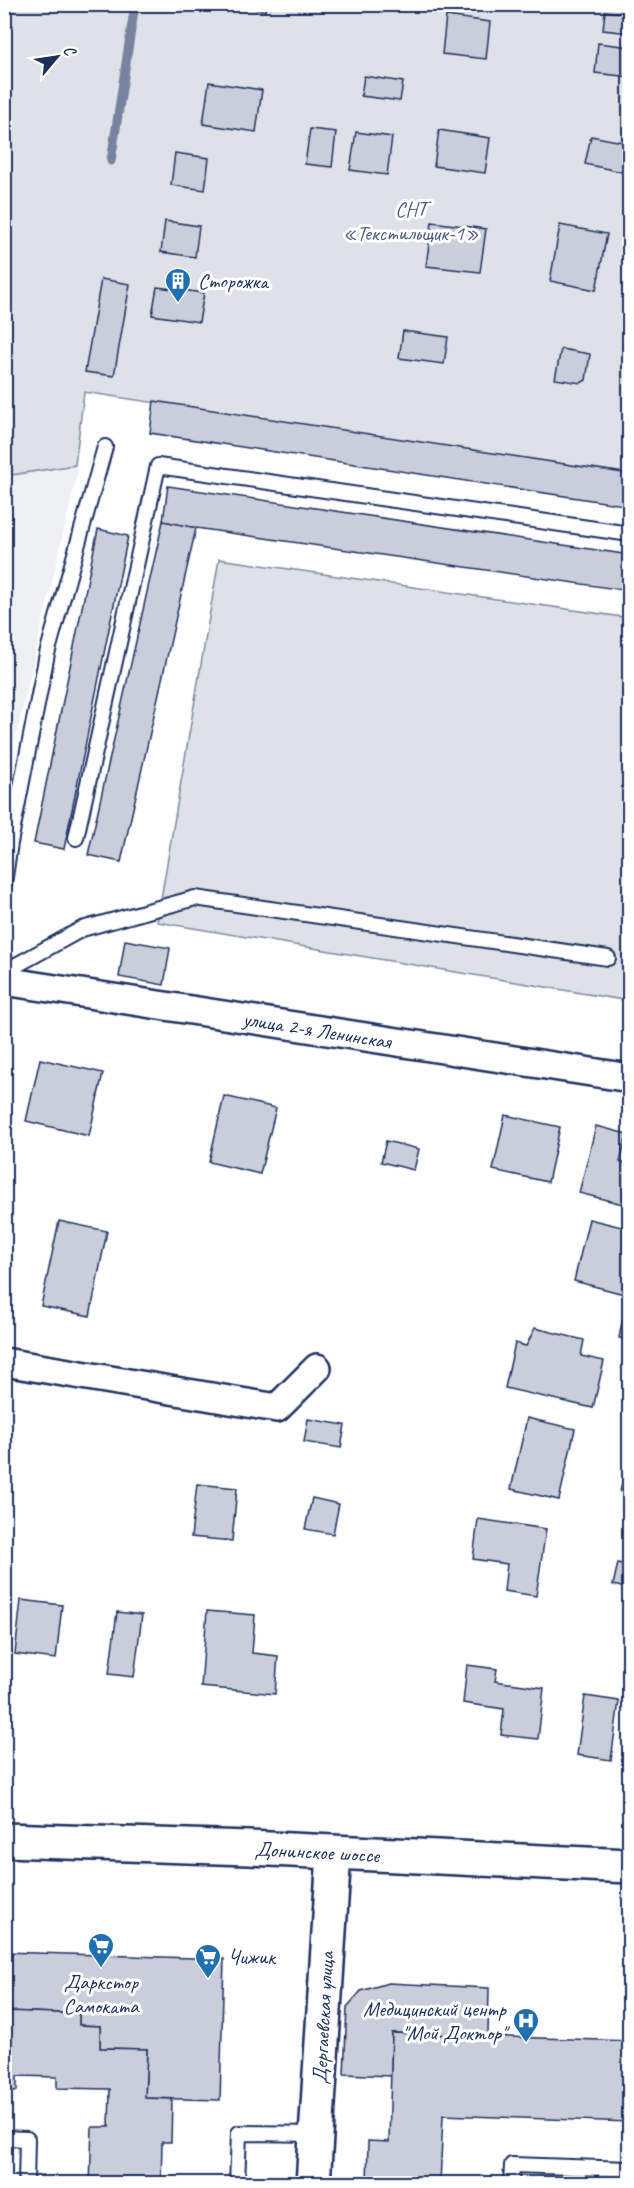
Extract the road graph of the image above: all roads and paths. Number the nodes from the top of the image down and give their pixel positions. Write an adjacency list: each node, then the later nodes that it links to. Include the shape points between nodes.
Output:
1 (105, 447): 4 (lane, via 47,654)
2 (630, 534): 3 (lane, via 158,466)
3 (76, 838)
4 (4, 884)
5 (608, 958): 6 (lane, via 195,898 82,929)
6 (4, 972)
7 (4, 981): 8 (street, улица 2-я Ленинская)
8 (630, 1078)
9 (4, 1362): 10 (street, via 277,1408)
10 (317, 1368)
11 (4, 1840): 12 (main road, Донинское шоссе)
12 (334, 1853): 13 (main road, Донинское шоссе); 14 (main road, Дергаевская улица)
13 (630, 1866)
14 (316, 2134): 18 (lane, via 239,2133); 19 (main road, Дергаевская улица)
15 (4, 2138): 17 (lane, via 27,2139)
16 (630, 2169): 20 (lane, via 512,2165)
17 (26, 2184)
18 (237, 2184)
19 (313, 2184)
20 (511, 2184)

